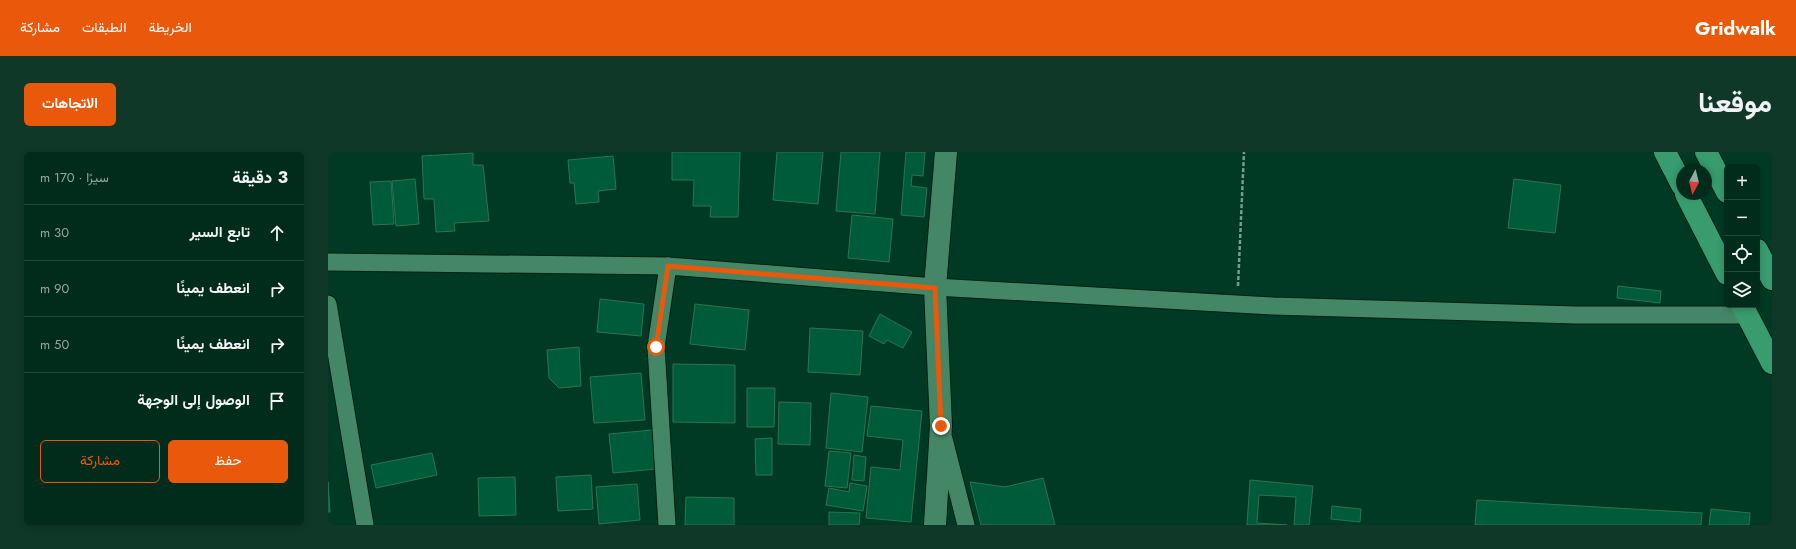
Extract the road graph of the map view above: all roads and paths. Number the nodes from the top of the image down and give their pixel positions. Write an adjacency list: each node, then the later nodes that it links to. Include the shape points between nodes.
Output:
1 (946, 152): 13 (street)
2 (1244, 152): 14 (path)
3 (1665, 152): 5 (highway)
4 (1706, 152): 6 (highway)
5 (1676, 173)
6 (1724, 186)
7 (1689, 200): 11 (highway)
8 (1760, 256): 12 (highway)
9 (328, 262): 10 (street)
10 (668, 266): 13 (street); 20 (street, via 656,347)
11 (1726, 272)
12 (1772, 279)
13 (935, 288): 14 (street); 18 (street)
14 (1238, 303): 16 (street, via 1576,315)
15 (328, 304): 19 (street)
16 (1745, 310): 17 (highway)
17 (1772, 363)
18 (941, 426): 21 (street); 22 (street)
19 (365, 525)
20 (667, 525)
21 (935, 525)
22 (966, 525)

